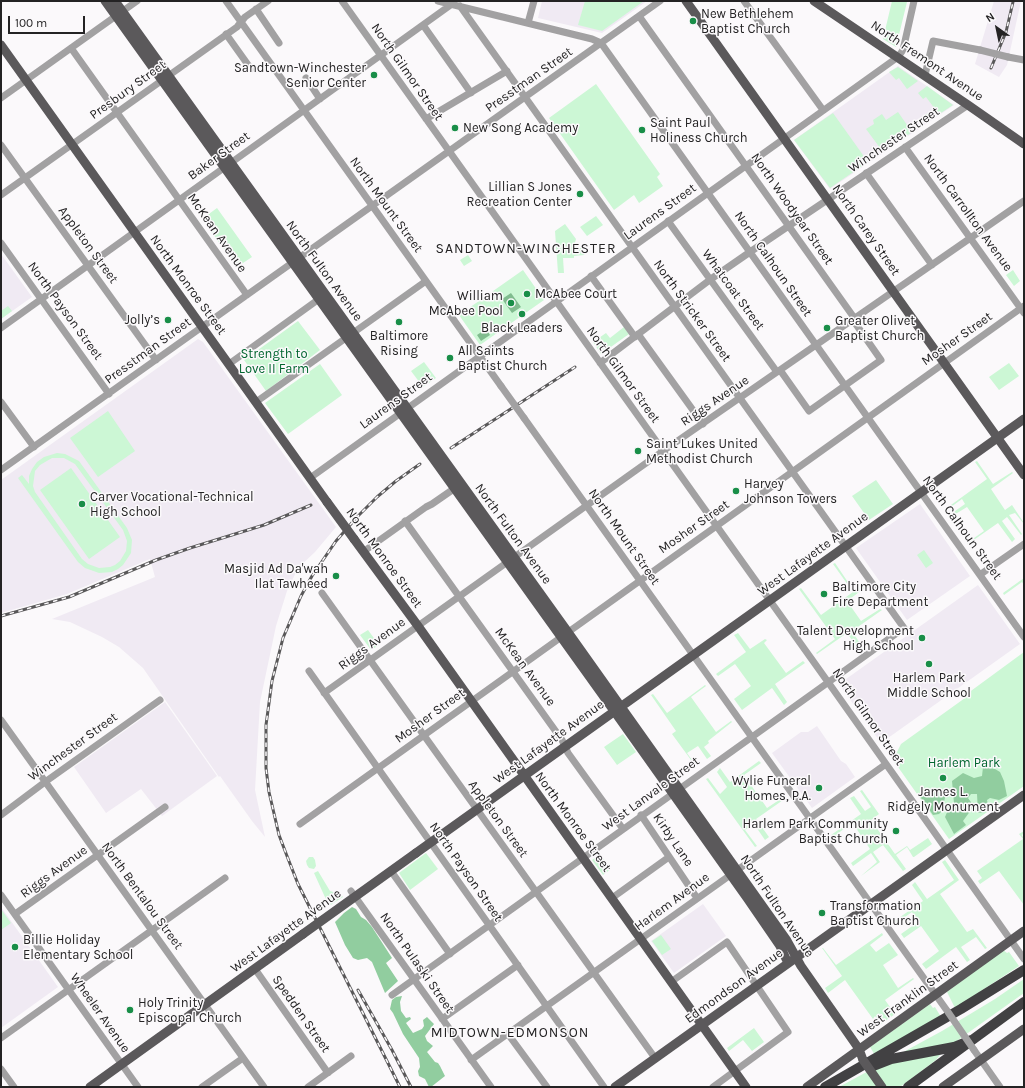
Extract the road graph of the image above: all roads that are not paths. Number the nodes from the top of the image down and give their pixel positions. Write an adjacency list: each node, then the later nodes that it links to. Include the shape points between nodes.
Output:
1 (105, 1): 17 (main road, North Fulton Avenue)
2 (115, 1): 17 (main road, North Fulton Avenue)
3 (137, 1): 17 (street)
4 (226, 1): 19 (street, North Mount Street)
5 (268, 1): 16 (street, Presbury Street)
6 (342, 1): 27 (street, North Gilmor Street)
7 (438, 1): 14 (street)
8 (534, 1): 20 (street)
9 (660, 1): 18 (street, Presstman Street)
10 (686, 1): 45 (main road, North Carey Street)
11 (744, 1): 42 (street)
12 (814, 1): 28 (main road, North Fremont Avenue)
13 (914, 1): 28 (street, via 903,50)
14 (452, 4): 15 (street); 21 (street, Baker Street)
15 (460, 6): 20 (street); 31 (street, North Stricker Street)
16 (256, 9): 19 (street, Presbury Street); 23 (street)
17 (119, 14): 26 (street); 33 (main road, North Fulton Avenue)
18 (639, 16): 24 (street, Presstman Street); 52 (street, North Woodyear Street)
19 (241, 22): 22 (street, Presbury Street); 41 (street, North Mount Street)
20 (528, 23): 24 (street)
21 (423, 25): 27 (street, Baker Street); 36 (street)
22 (226, 34): 30 (street); 33 (street, Presbury Street)
23 (279, 43)
24 (601, 43): 37 (street, Presstman Street); 55 (street, North Calhoun Street)
25 (1, 45): 35 (main road, North Monroe Street)
26 (71, 48): 35 (street); 43 (street, McKean Avenue)
27 (381, 56): 39 (street, Baker Street); 44 (street, North Gilmor Street)
28 (898, 57): 32 (main road, North Fremont Avenue); 42 (street, Laurens Street)
29 (1024, 60): 32 (street, bridge, via 933,41)
30 (251, 70)
31 (507, 71): 36 (street); 37 (street, North Stricker Street)
32 (925, 75): 40 (main road, North Fremont Avenue)
33 (165, 78): 43 (street, Presbury Street); 51 (main road, North Fulton Avenue)
34 (306, 78): 39 (street)
35 (26, 80): 38 (street); 46 (main road, North Monroe Street)
36 (471, 93): 44 (street)
37 (524, 97): 50 (street, Presstman Street); 66 (street, North Stricker Street)
38 (1, 98)
39 (320, 99): 41 (street, Baker Street)
40 (968, 104): 47 (main road, North Fremont Avenue); 49 (street, Winchester Street)
41 (304, 110): 51 (street, Baker Street); 60 (street, North Mount Street)
42 (823, 110): 45 (street, Laurens Street)
43 (116, 113): 46 (street, Presbury Street); 58 (street, McKean Avenue)
44 (426, 119): 50 (street, North Gilmor Street)
45 (784, 138): 52 (street, Laurens Street); 57 (main road, North Carey Street)
46 (72, 144): 54 (street, Presbury Street); 63 (main road, North Monroe Street)
47 (1024, 144)
48 (1, 145): 54 (street, Appleton Street)
49 (905, 147): 53 (street, Winchester Street); 64 (street, North Carrollton Avenue)
50 (449, 151): 60 (street, Presstman Street); 78 (street, North Gilmor Street)
51 (228, 165): 58 (street, Baker Street); 68 (main road, North Fulton Avenue)
52 (746, 166): 55 (street, Laurens Street); 62 (street, North Woodyear Street)
53 (866, 173): 57 (street, Winchester Street); 70 (street)
54 (25, 178): 56 (street, Presbury Street); 69 (street, Appleton Street)
55 (708, 193): 61 (street, Laurens Street); 67 (street, North Calhoun Street)
56 (1, 196)
57 (828, 199): 62 (street, Winchester Street); 74 (main road, North Carey Street)
58 (179, 200): 63 (street, Baker Street); 75 (street, McKean Avenue)
59 (1024, 201): 64 (street, Riggs Avenue)
60 (372, 206): 68 (street, Presstman Street); 73 (street, North Mount Street)
61 (668, 221): 66 (street, Laurens Street); 72 (street, Whatcoat Street)
62 (788, 226): 67 (street, Winchester Street); 81 (street, North Woodyear Street)
63 (135, 232): 69 (street, Baker Street); 82 (main road, North Monroe Street)
64 (971, 238): 70 (street, Riggs Avenue); 80 (street, North Carrollton Avenue)
65 (1, 243): 76 (street, North Payson Street)
66 (632, 247): 71 (street, Laurens Street); 79 (street, North Stricker Street)
67 (750, 252): 72 (street, Winchester Street); 86 (street, North Calhoun Street)
68 (296, 260): 75 (street, Presstman Street); 77 (main road, North Fulton Avenue); 84 (main road, North Fulton Avenue)
69 (88, 266): 76 (street, Baker Street); 88 (street, Appleton Street)
70 (932, 266): 74 (street, Riggs Avenue)
71 (591, 276): 78 (street, Laurens Street); 85 (street)
72 (711, 280): 79 (street, Winchester Street); 92 (street, Whatcoat Street)
73 (426, 281): 84 (street); 87 (street, North Mount Street)
74 (894, 292): 81 (street, Riggs Avenue); 90 (main road, North Carey Street)
75 (247, 295): 82 (street, Presstman Street)
76 (41, 299): 83 (street, Baker Street); 94 (street, North Payson Street)
77 (319, 300): 84 (main road, North Fulton Avenue); 91 (street)
78 (556, 301): 87 (street, Laurens Street); 89 (street, North Gilmor Street)
79 (674, 307): 85 (street, Winchester Street); 95 (street, North Stricker Street)
80 (1023, 309): 90 (street, Mosher Street)
81 (854, 320): 86 (street, Riggs Avenue); 93 (street, North Woodyear Street, via 881,360)
82 (202, 327): 88 (street, Presstman Street); 91 (main road, North Monroe Street)
83 (1, 328)
84 (350, 335): 97 (street); 98 (main road, North Fulton Avenue)
85 (636, 336): 89 (street, Winchester Street); 101 (street)
86 (816, 346): 92 (street, Riggs Avenue); 93 (street, North Calhoun Street)
87 (479, 356): 98 (street, Laurens Street); 111 (street, North Mount Street, bridge)
88 (156, 360): 94 (street, Presstman Street)
89 (600, 363): 104 (street, North Gilmor Street)
90 (944, 363): 99 (street, Mosher Street); 102 (main road, North Carey Street)
91 (229, 364): 97 (main road, North Monroe Street)
92 (779, 371): 93 (street, Whatcoat Street, via 809,411); 95 (street, Riggs Avenue)
93 (845, 385): 99 (street, North Calhoun Street)
94 (109, 394): 103 (street, Presstman Street)
95 (740, 398): 101 (street, Riggs Avenue); 106 (street, North Stricker Street)
96 (1, 402): 103 (street)
97 (256, 402): 108 (main road, North Monroe Street)
98 (404, 410): 108 (street, Laurens Street); 109 (main road, North Fulton Avenue)
99 (868, 417): 106 (street, Mosher Street); 110 (street, North Calhoun Street)
100 (1024, 419): 102 (main road, West Lafayette Avenue)
101 (702, 424): 104 (street, Riggs Avenue)
102 (998, 438): 107 (main road, North Carey Street); 110 (main road, West Lafayette Avenue)
103 (34, 447): 105 (street, Presstman Street)
104 (663, 451): 111 (street, Riggs Avenue); 113 (street, North Gilmor Street)
105 (1, 470)
106 (792, 472): 113 (street, Mosher Street); 115 (street, North Stricker Street)
107 (1024, 475)
108 (310, 478): 116 (main road, North Monroe Street, bridge)
109 (458, 486): 112 (street); 117 (main road, North Fulton Avenue)
110 (922, 492): 115 (main road, West Lafayette Avenue); 118 (street, North Calhoun Street)
111 (586, 505): 117 (street, Riggs Avenue); 119 (street, North Mount Street)
112 (406, 521): 116 (street); 121 (street, McKean Avenue)
113 (716, 526): 119 (street, Mosher Street); 122 (street, North Gilmor Street)
114 (1024, 544): 118 (street)
115 (846, 546): 122 (main road, West Lafayette Avenue); 124 (street, North Stricker Street)
116 (363, 552): 123 (main road, North Monroe Street)
117 (510, 559): 121 (street, Riggs Avenue); 125 (main road, North Fulton Avenue)
118 (981, 574): 126 (street, North Calhoun Street)
119 (640, 580): 125 (street, Mosher Street); 127 (street, North Mount Street)
120 (322, 593): 128 (street, Appleton Street)
121 (459, 596): 123 (street, Riggs Avenue); 130 (street, McKean Avenue)
122 (770, 601): 127 (main road, West Lafayette Avenue); 131 (street, North Gilmor Street)
123 (418, 626): 128 (street, Riggs Avenue); 134 (main road, North Monroe Street)
124 (904, 628): 131 (street, West Lanvale Street)
125 (564, 634): 130 (street, Mosher Street); 135 (main road, North Fulton Avenue)
126 (1024, 637)
127 (693, 655): 135 (main road, West Lafayette Avenue); 138 (street, North Mount Street)
128 (370, 660): 132 (street, Riggs Avenue); 137 (street, Appleton Street)
129 (309, 671): 132 (street, North Payson Street)
130 (513, 671): 134 (street, Mosher Street); 139 (street, McKean Avenue)
131 (828, 682): 138 (street, West Lanvale Street); 140 (street, North Gilmor Street)
132 (324, 693): 141 (street, North Payson Street)
133 (160, 700): 143 (street, Winchester Street)
134 (471, 701): 137 (street, Mosher Street); 142 (main road, North Monroe Street)
135 (618, 709): 139 (main road, West Lafayette Avenue); 144 (main road, North Fulton Avenue)
136 (1, 720): 143 (street, North Bentalou Street)
137 (424, 735): 141 (street, Mosher Street); 147 (street, Appleton Street)
138 (752, 737): 144 (street, West Lanvale Street); 150 (street, North Mount Street)
139 (565, 746): 142 (main road, West Lafayette Avenue); 152 (street, McKean Avenue)
140 (886, 764): 150 (street, Harlem Avenue); 154 (street, North Gilmor Street)
141 (378, 768): 151 (street, Mosher Street); 153 (street, North Payson Street)
142 (524, 776): 147 (main road, West Lafayette Avenue); 157 (main road, North Monroe Street)
143 (45, 782): 148 (street, Winchester Street); 155 (street, North Bentalou Street)
144 (676, 791): 149 (street, West Lanvale Street); 158 (main road, North Fulton Avenue)
145 (1024, 796): 154 (main road, Edmondson Avenue)
146 (165, 807): 155 (street, Riggs Avenue)
147 (477, 810): 153 (main road, West Lafayette Avenue); 160 (street, Appleton Street)
148 (1, 815)
149 (641, 816): 152 (street, West Lanvale Street); 156 (street, Kirby Lane)
150 (810, 818): 158 (street, Harlem Avenue); 165 (street, North Mount Street)
151 (300, 824)
152 (623, 829): 157 (street, West Lanvale Street)
153 (431, 843): 167 (street, North Payson Street); 177 (main road, West Lafayette Avenue, bridge)
154 (947, 850): 165 (main road, Edmondson Avenue); 171 (street, North Gilmor Street)
155 (98, 855): 166 (street, Riggs Avenue); 168 (street, North Bentalou Street)
156 (669, 857): 163 (street); 164 (street, Kirby Lane)
157 (583, 858): 160 (street, West Lanvale Street); 163 (main road, North Monroe Street)
158 (734, 872): 164 (street, Harlem Avenue); 173 (main road, North Fulton Avenue, via 786,939); 175 (main road, North Fulton Avenue)
159 (225, 878): 168 (street)
160 (536, 892): 167 (street, West Lanvale Street); 179 (street, Appleton Street)
161 (353, 894): 172 (street, West Lafayette Avenue, via 391,871); 180 (street, North Pulaski Street)
162 (1, 895): 166 (street, Wheeler Avenue)
163 (612, 898): 170 (main road, North Monroe Street)
164 (697, 898): 170 (street, Harlem Avenue)
165 (871, 904): 173 (main road, Edmondson Avenue); 185 (street, North Mount Street)
166 (15, 914): 183 (street, Wheeler Avenue)
167 (489, 925): 172 (street, West Lanvale Street); 176 (street, North Payson Street)
168 (151, 930): 183 (street); 187 (street, North Bentalou Street)
169 (1024, 932): 171 (main road, West Franklin Street)
170 (641, 939): 179 (street, Harlem Avenue); 181 (main road, North Monroe Street)
171 (1011, 941): 174 (street, North Gilmor Street); 185 (main road, West Franklin Street)
172 (450, 954): 180 (street, West Lanvale Street)
173 (796, 957): 175 (main road, Edmondson Avenue); 195 (main road, North Fulton Avenue)
174 (1024, 959)
175 (788, 963): 182 (main road, Edmondson Avenue)
176 (518, 965): 188 (street, North Payson Street); 189 (street)
177 (255, 969): 187 (main road, West Lafayette Avenue); 204 (street, Spedden Street)
178 (1024, 970): 218 (highway)
179 (594, 972): 188 (street, Harlem Avenue); 198 (street, Appleton Street)
180 (414, 979): 184 (street, West Lanvale Street); 189 (street, North Pulaski Street)
181 (671, 982): 182 (street, via 727,942); 190 (main road, North Monroe Street)
182 (756, 986): 190 (main road, Edmondson Avenue); 203 (street, via 788,1032)
183 (68, 990): 193 (street); 201 (street, Wheeler Avenue)
184 (392, 995)
185 (935, 995): 195 (main road, West Franklin Street); 200 (street, North Mount Street, bridge)
186 (1024, 1002): 194 (highway)
187 (205, 1005): 197 (street, North Bentalou Street); 201 (main road, West Lafayette Avenue)
188 (547, 1006): 192 (street, Harlem Avenue); 213 (street, North Payson Street)
189 (442, 1019): 199 (street, North Pulaski Street)
190 (702, 1025): 198 (main road, Edmondson Avenue); 203 (main road, North Monroe Street)
191 (1024, 1029): 200 (main road)
192 (508, 1034): 199 (street, Harlem Avenue); 212 (street)
193 (1, 1038)
194 (971, 1040): 219 (highway, via 954,1047 884,1061); 221 (highway)
195 (859, 1050): 217 (main road, West Franklin Street); 220 (main road, North Fulton Avenue, bridge)
196 (351, 1056): 204 (street)
197 (243, 1058): 208 (street); 209 (street, North Bentalou Street)
198 (655, 1058): 214 (main road, Edmondson Avenue)
199 (471, 1060): 211 (street, North Pulaski Street)
200 (981, 1060): 222 (main road); 223 (street, North Mount Street)
201 (122, 1064): 206 (main road, West Lafayette Avenue); 207 (street, Wheeler Avenue)
202 (1, 1069): 205 (street)
203 (735, 1071): 215 (street); 216 (main road, North Monroe Street)
204 (328, 1073): 210 (street)
205 (14, 1087)
206 (90, 1087)
207 (138, 1087)
208 (202, 1087)
209 (264, 1087)
210 (308, 1087)
211 (491, 1087)
212 (547, 1087)
213 (604, 1087)
214 (615, 1087)
215 (713, 1087)
216 (746, 1087)
217 (807, 1087)
218 (825, 1087)
219 (834, 1087)
220 (882, 1087)
221 (908, 1087)
222 (943, 1087)
223 (1000, 1087)

